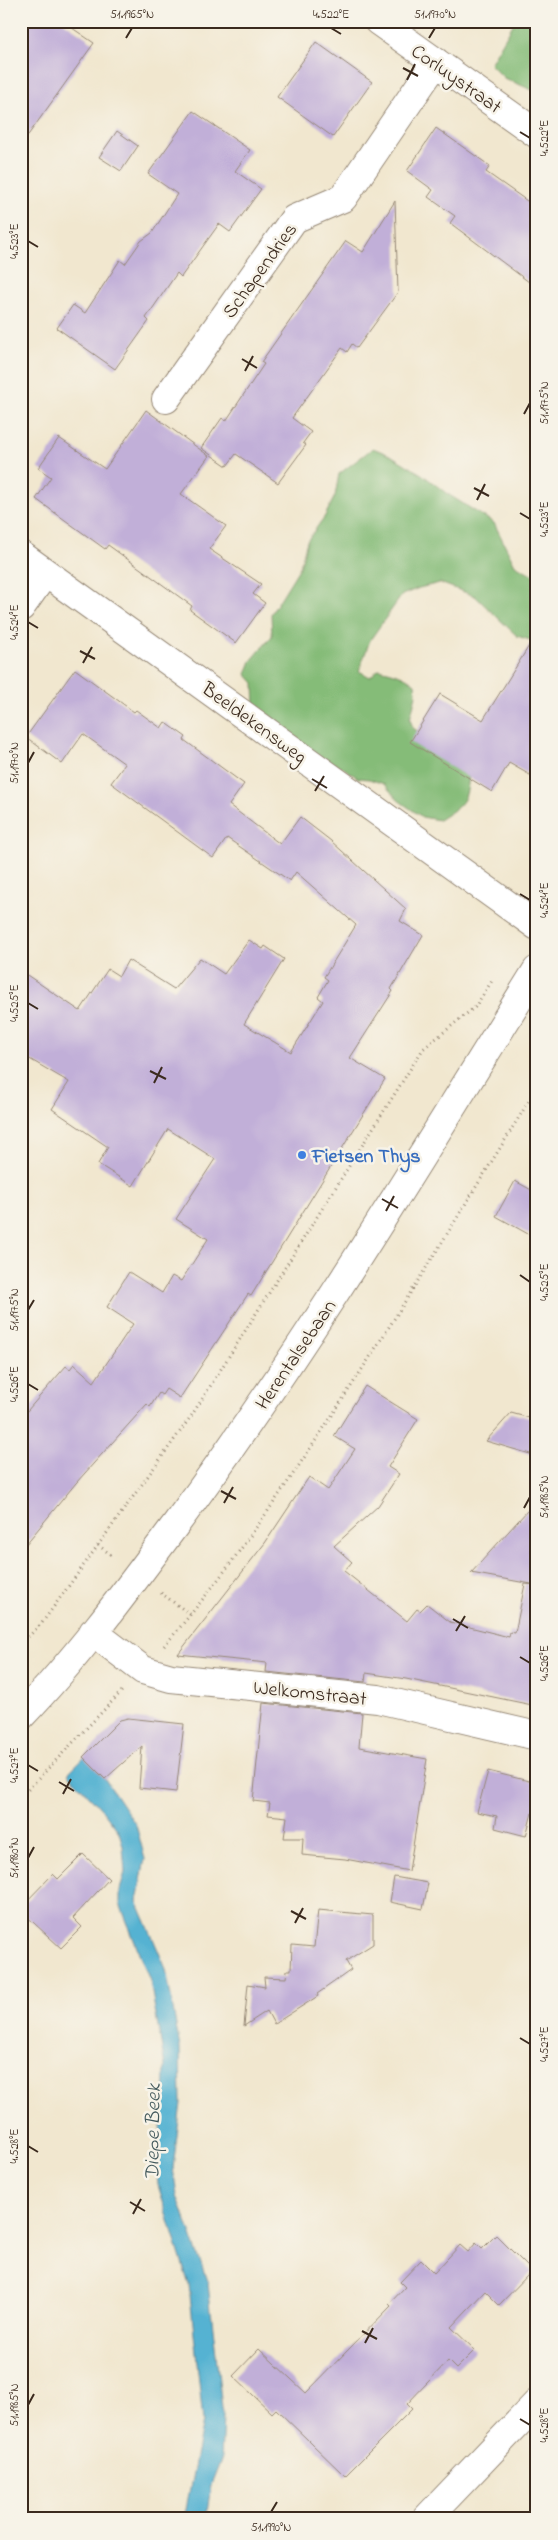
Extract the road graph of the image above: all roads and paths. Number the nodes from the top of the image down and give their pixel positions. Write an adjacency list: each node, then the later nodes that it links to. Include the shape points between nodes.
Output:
1 (378, 21): 2 (street, Corluystraat)
2 (436, 62): 3 (street, Corluystraat); 4 (street, Schapendries, via 342,198 294,219)
3 (537, 134)
4 (166, 399)
5 (21, 555): 6 (street, Beeldekensweg)
6 (45, 573): 7 (street); 8 (street, Beeldekensweg)
7 (21, 607)
8 (537, 926)
9 (537, 970): 12 (street, Herentalsebaan, via 320,1319 212,1475)
10 (495, 976): 13 (path, via 475,1007 423,1049 192,1414 42,1623)
11 (537, 1088): 14 (path, via 378,1346 309,1450 216,1582)
12 (93, 1632): 14 (street, Welkomstraat); 15 (street, Herentalsebaan)
13 (21, 1644)
14 (142, 1670): 16 (street, Welkomstraat, via 171,1678 378,1699); 17 (path)
15 (21, 1716)
16 (537, 1736)
17 (21, 1797)
18 (537, 2403): 19 (street)
19 (426, 2519)

